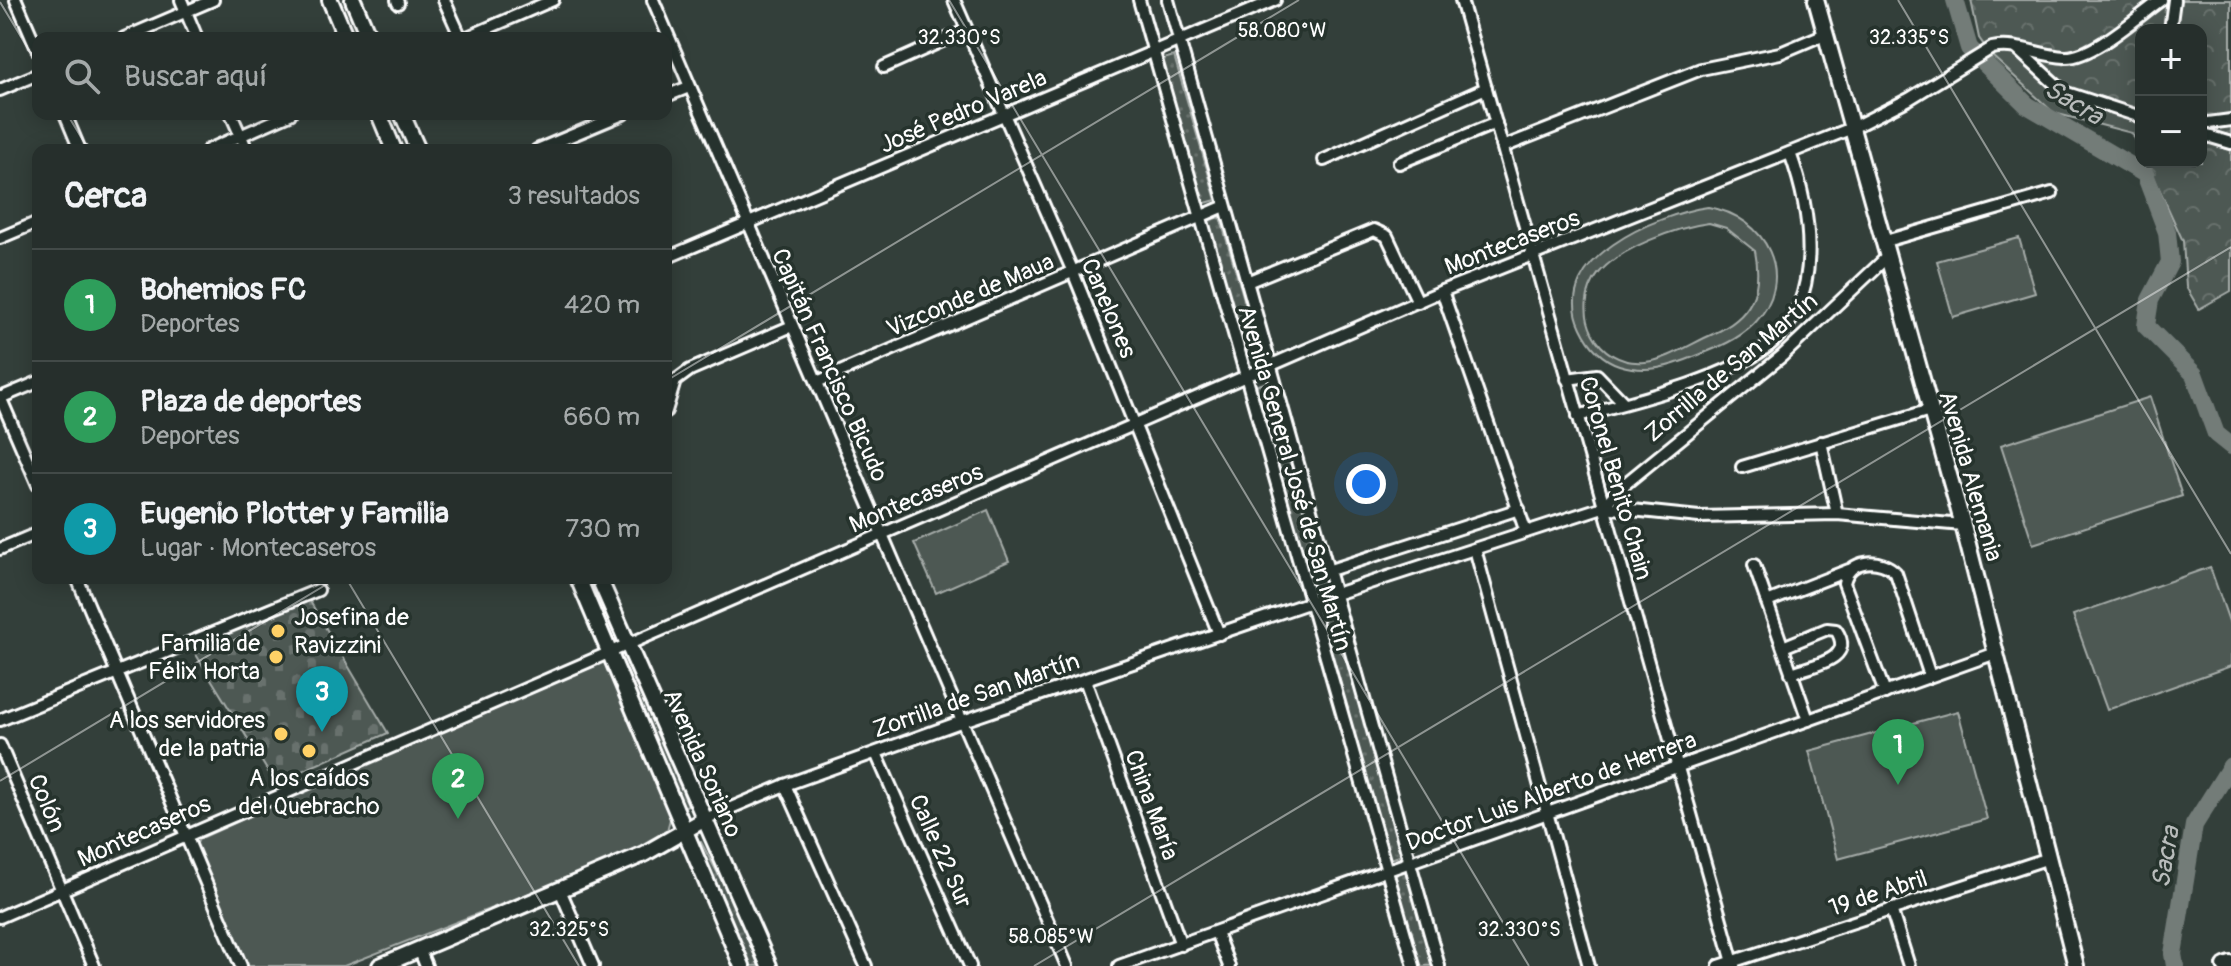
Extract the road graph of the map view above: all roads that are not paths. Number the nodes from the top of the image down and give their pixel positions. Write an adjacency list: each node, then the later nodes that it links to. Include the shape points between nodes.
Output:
1 (16, 0): 28 (street)
2 (181, 0): 17 (street)
3 (213, 0): 17 (street)
4 (330, 0): 22 (street)
5 (353, 0): 23 (street)
6 (444, 0): 24 (street)
7 (653, 0): 26 (street, Capitán Francisco Bicudo)
8 (954, 0): 19 (street, Canelones)
9 (1139, 0): 32 (street, Avenida General José de San Martín)
10 (1168, 0): 29 (street, Avenida General José de San Martín)
11 (1275, 0): 29 (street, José Pedro Varela)
12 (1461, 0): 36 (street, Coronel Benito Chain)
13 (1816, 0): 27 (street, Avenida Alemania)
14 (2161, 0): 31 (street, via 2083,54 2067,57)
15 (2174, 0): 18 (street)
16 (549, 1): 25 (street)
17 (186, 12): 20 (street); 21 (street)
18 (2171, 24)
19 (967, 30): 33 (street); 40 (street, Canelones)
20 (138, 32)
21 (194, 32)
22 (343, 32)
23 (366, 32)
24 (460, 32)
25 (477, 32)
26 (666, 32)
27 (1825, 34): 50 (street, Avenida Alemania); 60 (street, via 1780,53 1701,69)
28 (32, 37)
29 (1179, 41): 32 (street, José Pedro Varela); 65 (street, Avenida General José de San Martín)
30 (672, 46): 35 (street, Capitán Francisco Bicudo)
31 (2015, 46): 39 (street, via 2064,92); 50 (street, Montecaseros, via 1992,48)
32 (1153, 51): 40 (street, José Pedro Varela); 66 (street, Avenida General José de San Martín)
33 (884, 67)
34 (32, 77): 37 (street)
35 (689, 87): 38 (street); 67 (street, Capitán Francisco Bicudo)
36 (1486, 88): 48 (street, Coronel Benito Chain); 62 (street)
37 (0, 90)
38 (672, 94)
39 (2135, 115)
40 (1003, 116): 67 (street, José Pedro Varela); 73 (street, Canelones)
41 (68, 120): 54 (street)
42 (233, 120): 51 (street)
43 (276, 120): 51 (street)
44 (382, 120): 57 (street)
45 (405, 120): 58 (street)
46 (610, 120): 59 (street)
47 (2231, 120): 49 (street)
48 (1496, 123): 60 (street, Coronel Benito Chain); 63 (street)
49 (2207, 123)
50 (1852, 128): 61 (street, Montecaseros); 70 (street, Avenida Alemania)
51 (240, 136): 55 (street); 56 (street)
52 (2207, 136): 53 (street)
53 (2231, 143)
54 (78, 144)
55 (222, 144)
56 (244, 144)
57 (392, 144)
58 (415, 144)
59 (557, 144)
60 (1503, 147): 72 (street, Coronel Benito Chain)
61 (1790, 153): 72 (street, Montecaseros); 85 (street, via 1811,231 1804,286 1790,320 1768,346 1711,375)
62 (1324, 160)
63 (1399, 163)
64 (2052, 193): 70 (street)
65 (1225, 206): 66 (street, Vizconde de Maua); 74 (street, Avenida General José de San Martín)
66 (1200, 217): 73 (street, Vizconde de Maua); 79 (street, Avenida General José de San Martín)
67 (746, 224): 71 (street, José Pedro Varela); 77 (street, Capitán Francisco Bicudo)
68 (32, 225): 69 (street)
69 (0, 238)
70 (1884, 250): 86 (street, Avenida Alemania); 92 (street, Zorrilla de San Martín, via 1817,326)
71 (672, 255)
72 (1534, 256): 75 (street, Montecaseros); 80 (street, Coronel Benito Chain)
73 (1073, 272): 81 (street, Vizconde de Maua); 88 (street, Canelones)
74 (1247, 282): 76 (street, via 1374,230 1387,236); 78 (street, Avenida General José de San Martín)
75 (1442, 291): 76 (street, Montecaseros); 93 (street)
76 (1418, 302): 78 (street, Montecaseros)
77 (792, 326): 81 (street, Capitán Francisco Bicudo); 83 (street, via 690,370 675,381)
78 (1271, 367): 79 (street, Montecaseros); 103 (street, Avenida General José de San Martín)
79 (1244, 379): 88 (street, Montecaseros); 109 (street, Avenida General José de San Martín)
80 (1567, 379): 85 (street, via 1597,375); 87 (street, Coronel Benito Chain)
81 (817, 382): 97 (street, Capitán Francisco Bicudo)
82 (32, 385): 84 (street)
83 (672, 391)
84 (0, 398): 91 (street)
85 (1624, 403): 87 (street)
86 (1930, 410): 89 (street); 95 (street, Avenida Alemania)
87 (1578, 416): 92 (street, Coronel Benito Chain)
88 (1137, 426): 97 (street, Montecaseros); 111 (street, Canelones)
89 (1821, 442): 90 (street); 94 (street)
90 (1742, 467)
91 (32, 471)
92 (1603, 507): 94 (street, Zorrilla de San Martín, via 1699,517); 96 (street, Zorrilla de San Martín); 126 (street, Coronel Benito Chain)
93 (1519, 509): 96 (street); 103 (street)
94 (1837, 514): 95 (street, Zorrilla de San Martín)
95 (1963, 525): 115 (street, Avenida Alemania)
96 (1526, 532): 100 (street, Zorrilla de San Martín)
97 (881, 534): 112 (street, Montecaseros); 123 (street, Capitán Francisco Bicudo)
98 (32, 536): 99 (street)
99 (0, 549)
100 (1475, 549): 108 (street, Zorrilla de San Martín); 128 (street)
101 (1754, 565): 110 (street)
102 (1851, 569): 110 (street); 118 (street, via 1875,561 1896,573); 120 (street, via 1844,583)
103 (1327, 571): 108 (street, Avenida General José de San Martín)
104 (79, 584): 116 (street)
105 (581, 584): 114 (street, Avenida Soriano)
106 (602, 584): 112 (street, Avenida Soriano)
107 (318, 590): 116 (street)
108 (1334, 595): 109 (street, Zorrilla de San Martín); 133 (street, Avenida General José de San Martín)
109 (1311, 602): 111 (street, Zorrilla de San Martín); 134 (street, Avenida General José de San Martín)
110 (1767, 602): 113 (street)
111 (1219, 634): 119 (street, Zorrilla de San Martín)
112 (627, 644): 114 (street, Montecaseros); 129 (street, Avenida Soriano)
113 (1783, 647): 117 (street); 117 (street, via 1827,629 1836,630 1842,640 1836,658)
114 (609, 651): 130 (street, Avenida Soriano); 131 (street, Montecaseros)
115 (1996, 653): 118 (street, Doctor Luis Alberto de Herrera); 132 (street, Avenida Alemania)
116 (116, 672): 121 (street); 131 (street)
117 (1791, 673): 122 (street)
118 (1930, 676): 120 (street, Doctor Luis Alberto de Herrera)
119 (1085, 680): 123 (street, Zorrilla de San Martín); 140 (street, China María)
120 (1885, 693): 122 (street, Doctor Luis Alberto de Herrera)
121 (0, 720)
122 (1808, 720): 126 (street, Doctor Luis Alberto de Herrera)
123 (963, 721): 125 (street, Zorrilla de San Martín); 153 (street, Capitán Francisco Bicudo)
124 (0, 745): 135 (street, Colón)
125 (876, 753): 127 (street, Zorrilla de San Martín); 152 (street, Calle 22 Sur)
126 (1678, 767): 128 (street, Doctor Luis Alberto de Herrera); 142 (street, Coronel Benito Chain)
127 (785, 785): 129 (street, Zorrilla de San Martín); 151 (street)
128 (1549, 812): 133 (street, Doctor Luis Alberto de Herrera); 158 (street)
129 (705, 819): 130 (street, Zorrilla de San Martín); 150 (street, Avenida Soriano)
130 (685, 831): 136 (street, Zorrilla de San Martín); 149 (street, Avenida Soriano)
131 (185, 834): 135 (street, Montecaseros); 145 (street)
132 (2049, 858): 137 (street, 19 de Abril); 161 (street, Avenida Alemania)
133 (1409, 863): 134 (street, Doctor Luis Alberto de Herrera); 157 (street, Avenida General José de San Martín)
134 (1387, 870): 139 (street, Doctor Luis Alberto de Herrera); 156 (street, Avenida General José de San Martín)
135 (61, 890): 138 (street, Montecaseros); 144 (street, Colón)
136 (560, 890): 141 (street, Zorrilla de San Martín); 148 (street)
137 (1891, 909): 142 (street, 19 de Abril); 160 (street)
138 (0, 917)
139 (1216, 932): 140 (street, Doctor Luis Alberto de Herrera); 155 (street)
140 (1181, 945): 154 (street, Doctor Luis Alberto de Herrera)
141 (419, 949): 146 (street, Zorrilla de San Martín); 147 (street)
142 (1733, 964): 159 (street, 19 de Abril)
143 (2231, 964): 162 (street)
144 (94, 966)
145 (241, 966)
146 (380, 966)
147 (426, 966)
148 (593, 966)
149 (742, 966)
150 (769, 966)
151 (866, 966)
152 (970, 966)
153 (1067, 966)
154 (1119, 966)
155 (1229, 966)
156 (1414, 966)
157 (1439, 966)
158 (1589, 966)
159 (1719, 966)
160 (1909, 966)
161 (2076, 966)
162 (2225, 966)

